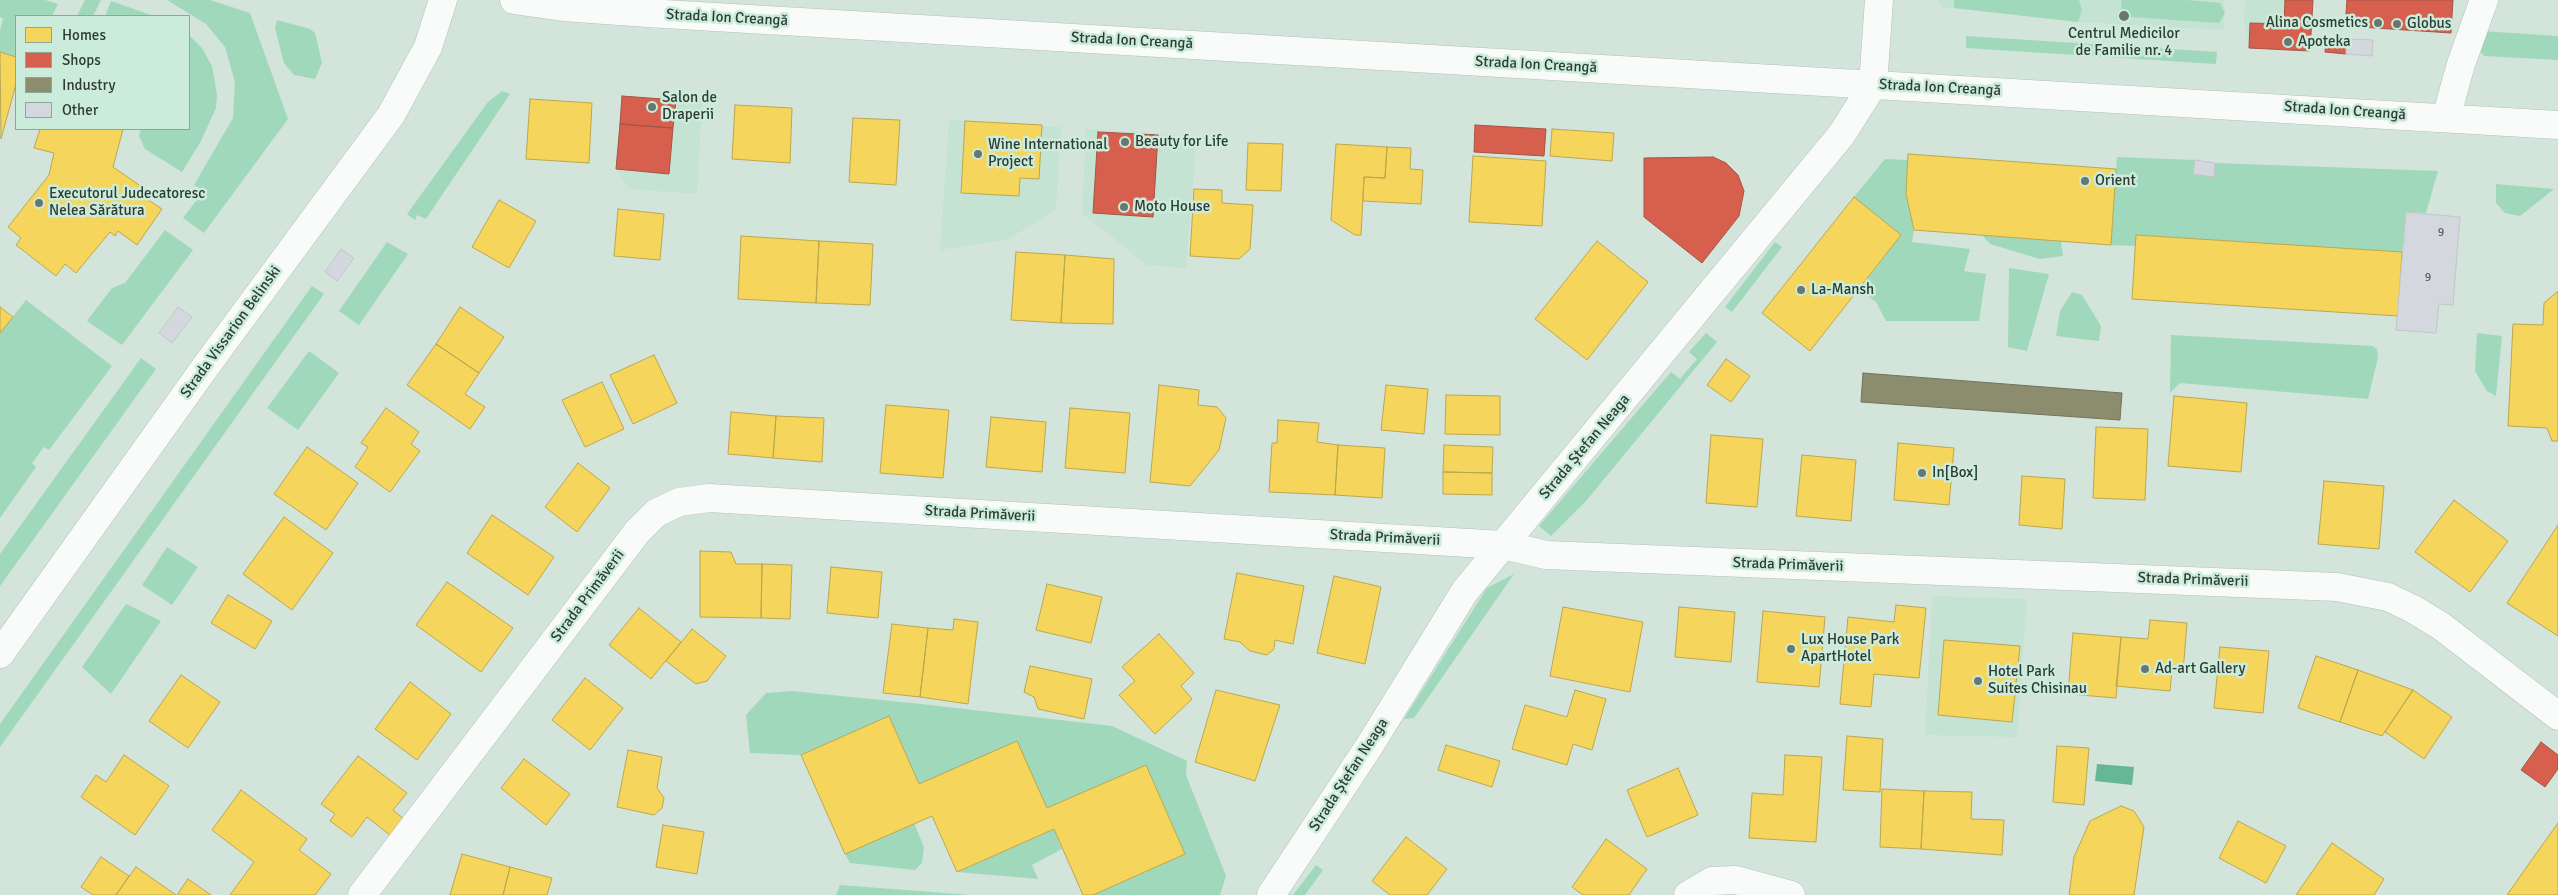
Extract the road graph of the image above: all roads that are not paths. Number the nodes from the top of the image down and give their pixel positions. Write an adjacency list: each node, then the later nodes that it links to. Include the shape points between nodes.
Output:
1 (442, 0): 9 (street, Strada Vissarion Belinski, via 428,47 391,115)
2 (514, 0): 5 (street, Strada Ion Creangă, via 647,13)
3 (1879, 0): 5 (street, Strada Ștefan Neaga)
4 (2484, 0): 6 (street)
5 (1873, 85): 6 (street, Strada Ion Creangă); 8 (street, Strada Ștefan Neaga, via 1842,134)
6 (2446, 118): 7 (street, Strada Ion Creangă)
7 (2558, 124)
8 (1503, 545): 10 (street, Strada Primăverii, via 1546,555 2309,585 2362,591 2388,597 2441,626); 11 (street, Strada Primăverii, via 709,498 678,502 656,513 637,532); 12 (street, Strada Ștefan Neaga, via 1465,591 1370,745)
9 (0, 654)
10 (2558, 716)
11 (362, 895)
12 (1271, 895)
13 (1688, 895): 14 (street, via 1712,881 1736,880)
14 (1792, 895)

